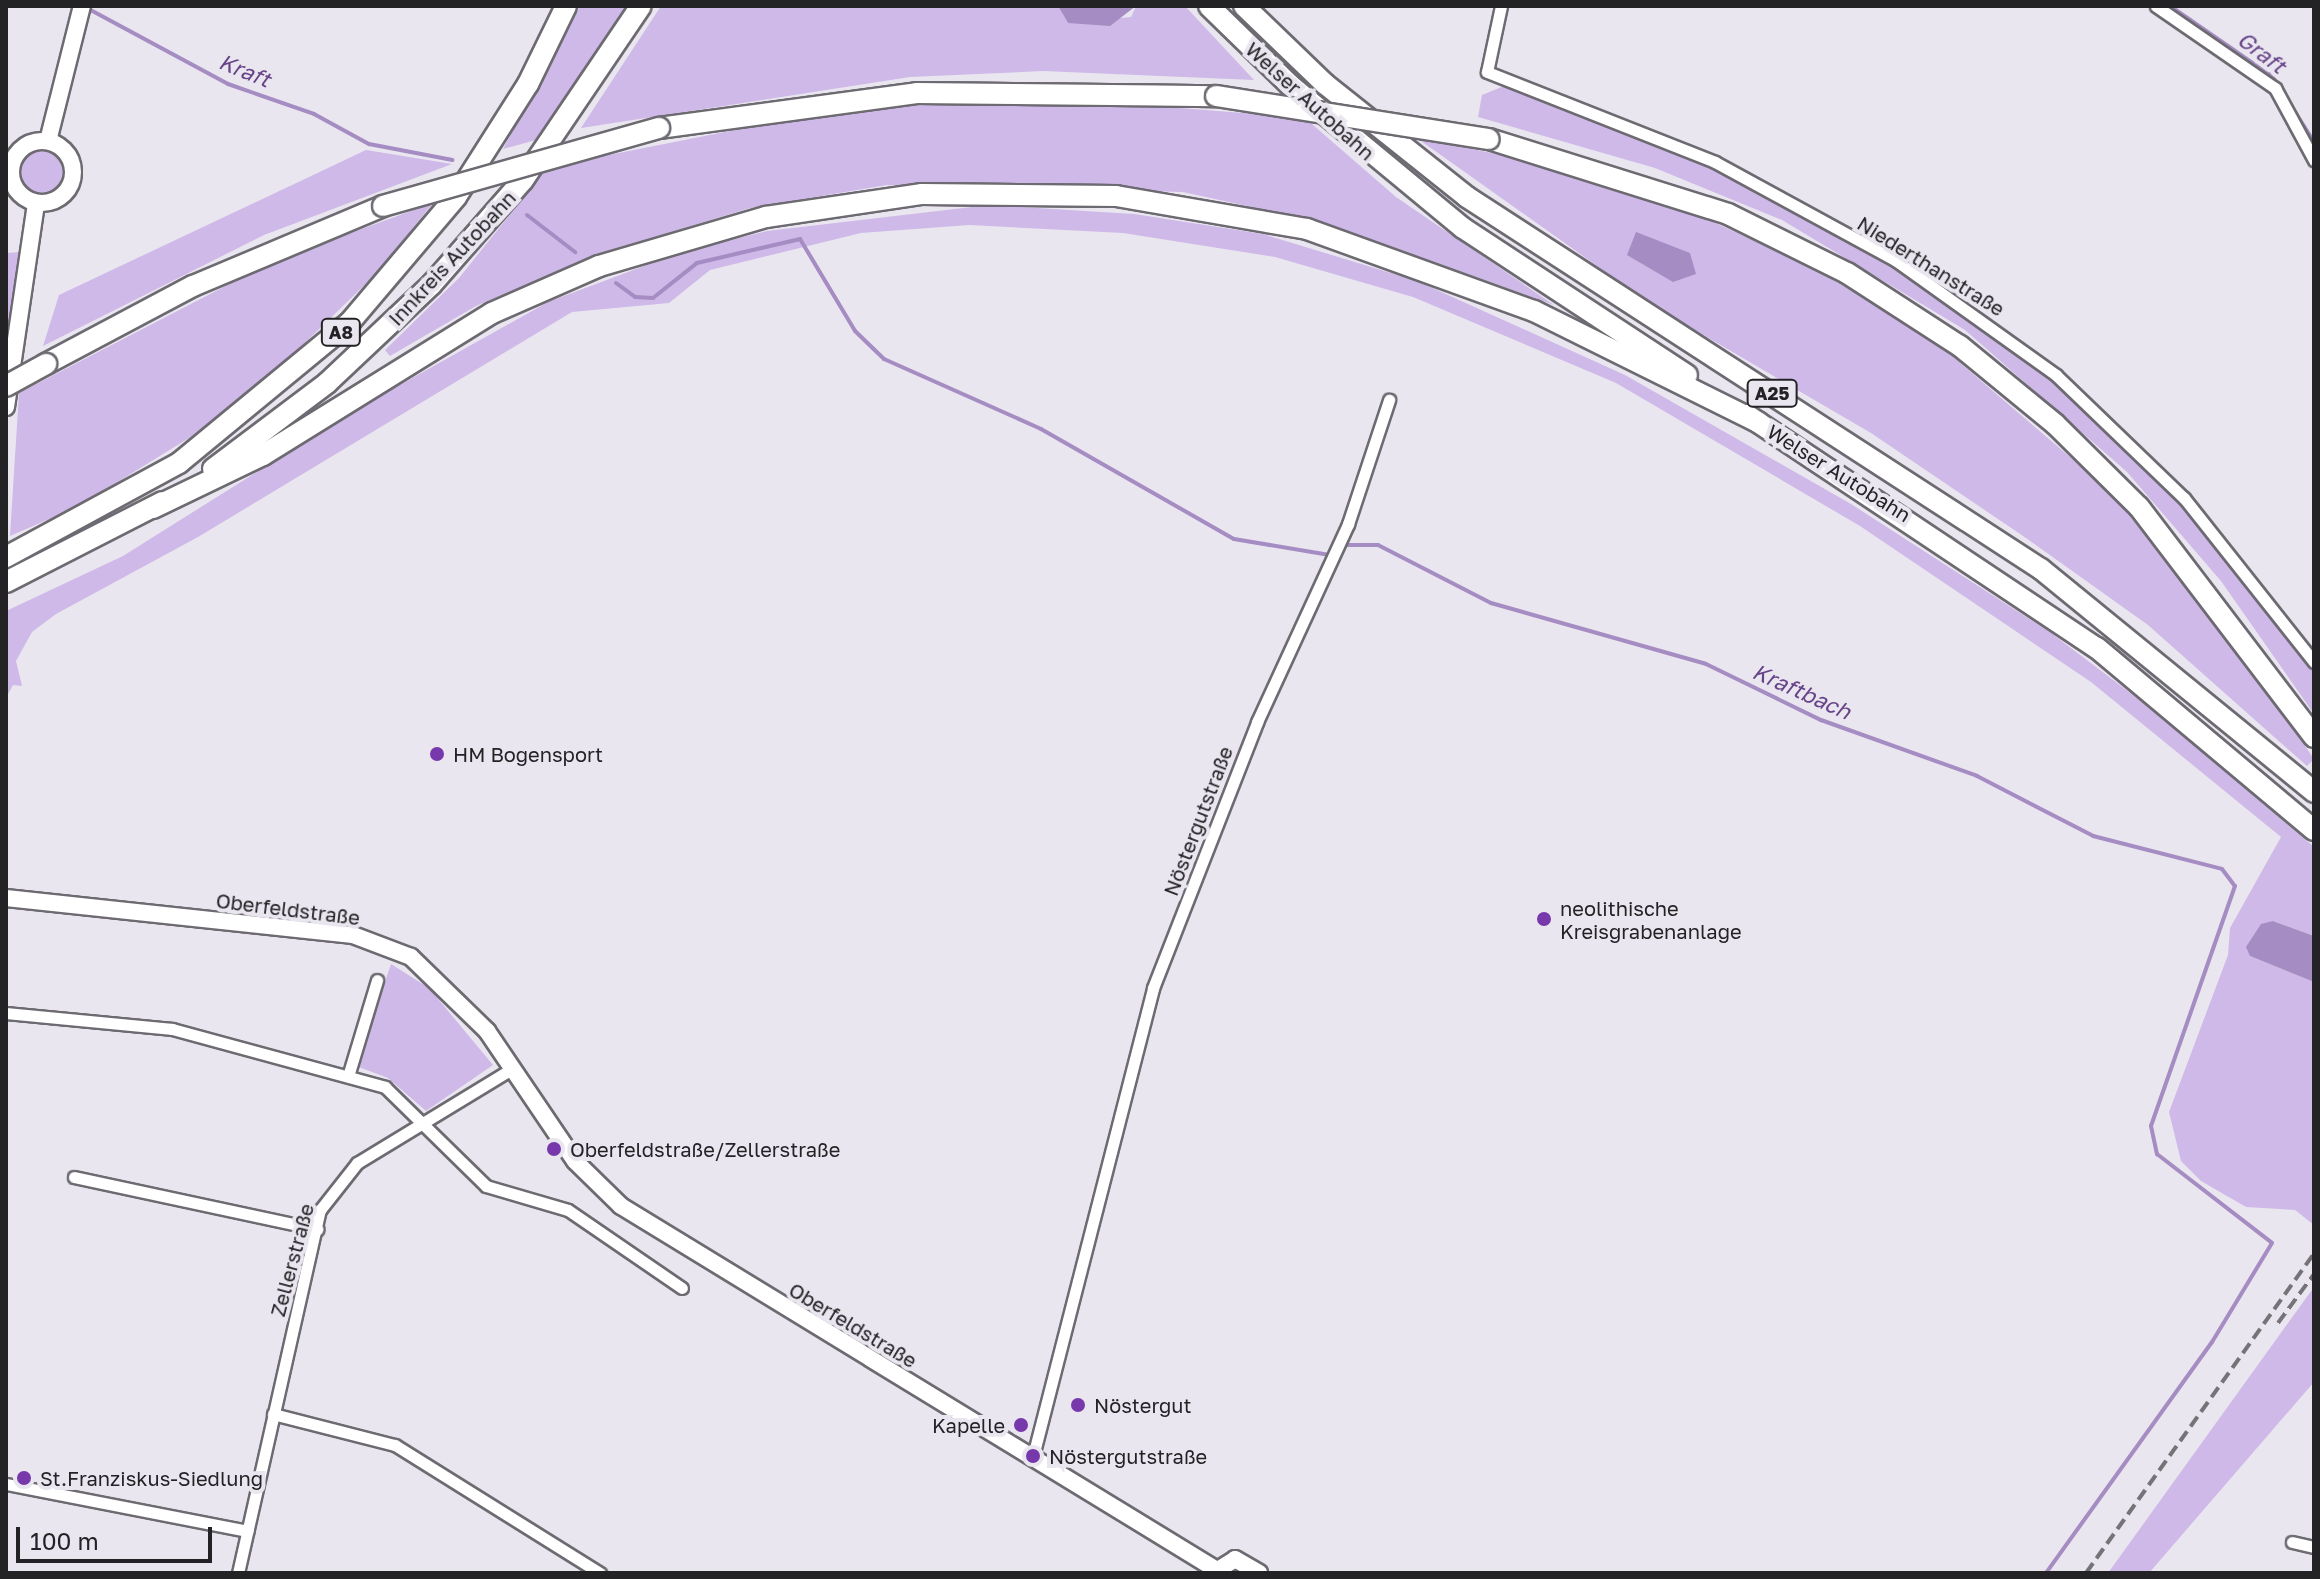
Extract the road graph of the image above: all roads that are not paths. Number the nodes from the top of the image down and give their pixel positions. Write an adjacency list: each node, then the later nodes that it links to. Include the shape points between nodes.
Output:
1 (566, 6): 17 (highway, Innkreis Autobahn / A8, via 528,84 456,197 350,322 200,448)
2 (641, 6): 16 (highway, Innkreis Autobahn / A8, via 523,180 432,284 299,406)
3 (1209, 6): 15 (highway, Welser Autobahn / A25, via 1301,95 1463,228)
4 (1244, 6): 21 (highway, Welser Autobahn / A25, via 1325,84 1467,197 2041,569)
5 (1501, 6): 19 (street, Niederthanstraße, via 1487,72 1715,162 1895,260 2056,375 2184,498)
6 (2156, 6): 9 (street, via 2275,88)
7 (81, 10): 8 (main road)
8 (48, 141): 10 (main road, via 19,150); 11 (main road, via 70,158 73,177 64,195)
9 (2314, 160)
10 (8, 168): 11 (main road, via 20,195)
11 (36, 203): 14 (main road)
12 (6, 386): 20 (highway, bridge, via 205,280 383,206 659,128 931,92 1216,96 1489,139 1728,214 1847,273 1960,346 2055,424 2139,507)
13 (1389, 400): 33 (street, Nöstergutstraße, via 1348,524 1257,722 1153,988)
14 (6, 407)
15 (1758, 422): 16 (highway, via 1534,311 1307,229 1116,196 936,194 766,217 599,266 492,313 263,455); 22 (highway, Welser Autobahn / A25, via 2097,648)
16 (153, 508): 18 (highway, Innkreis Autobahn / A8)
17 (9, 555)
18 (11, 580)
19 (2314, 662)
20 (2314, 737)
21 (2314, 792)
22 (2314, 830)
23 (6, 898): 26 (main road, Oberfeldstraße, via 383,944 438,977)
24 (377, 980): 27 (street)
25 (6, 1013): 27 (street, via 172,1029)
26 (513, 1068): 28 (street); 33 (main road, Oberfeldstraße, via 575,1161 621,1206)
27 (349, 1073): 28 (street, via 397,1094)
28 (423, 1122): 30 (street, Zellerstraße, via 343,1175); 31 (street, via 486,1186 568,1210)
29 (74, 1177): 30 (street)
30 (317, 1229): 32 (street, Zellerstraße)
31 (682, 1288)
32 (273, 1414): 35 (street, Zellerstraße); 40 (street, via 395,1445)
33 (1033, 1456): 38 (main road, Oberfeldstraße)
34 (6, 1484): 35 (street)
35 (247, 1531): 39 (street, Zellerstraße)
36 (2292, 1542): 37 (street)
37 (2314, 1547)
38 (1214, 1571): 41 (main road, Oberfeldstraße, via 1235,1559)
39 (238, 1573)
40 (600, 1573)
41 (1259, 1573)

